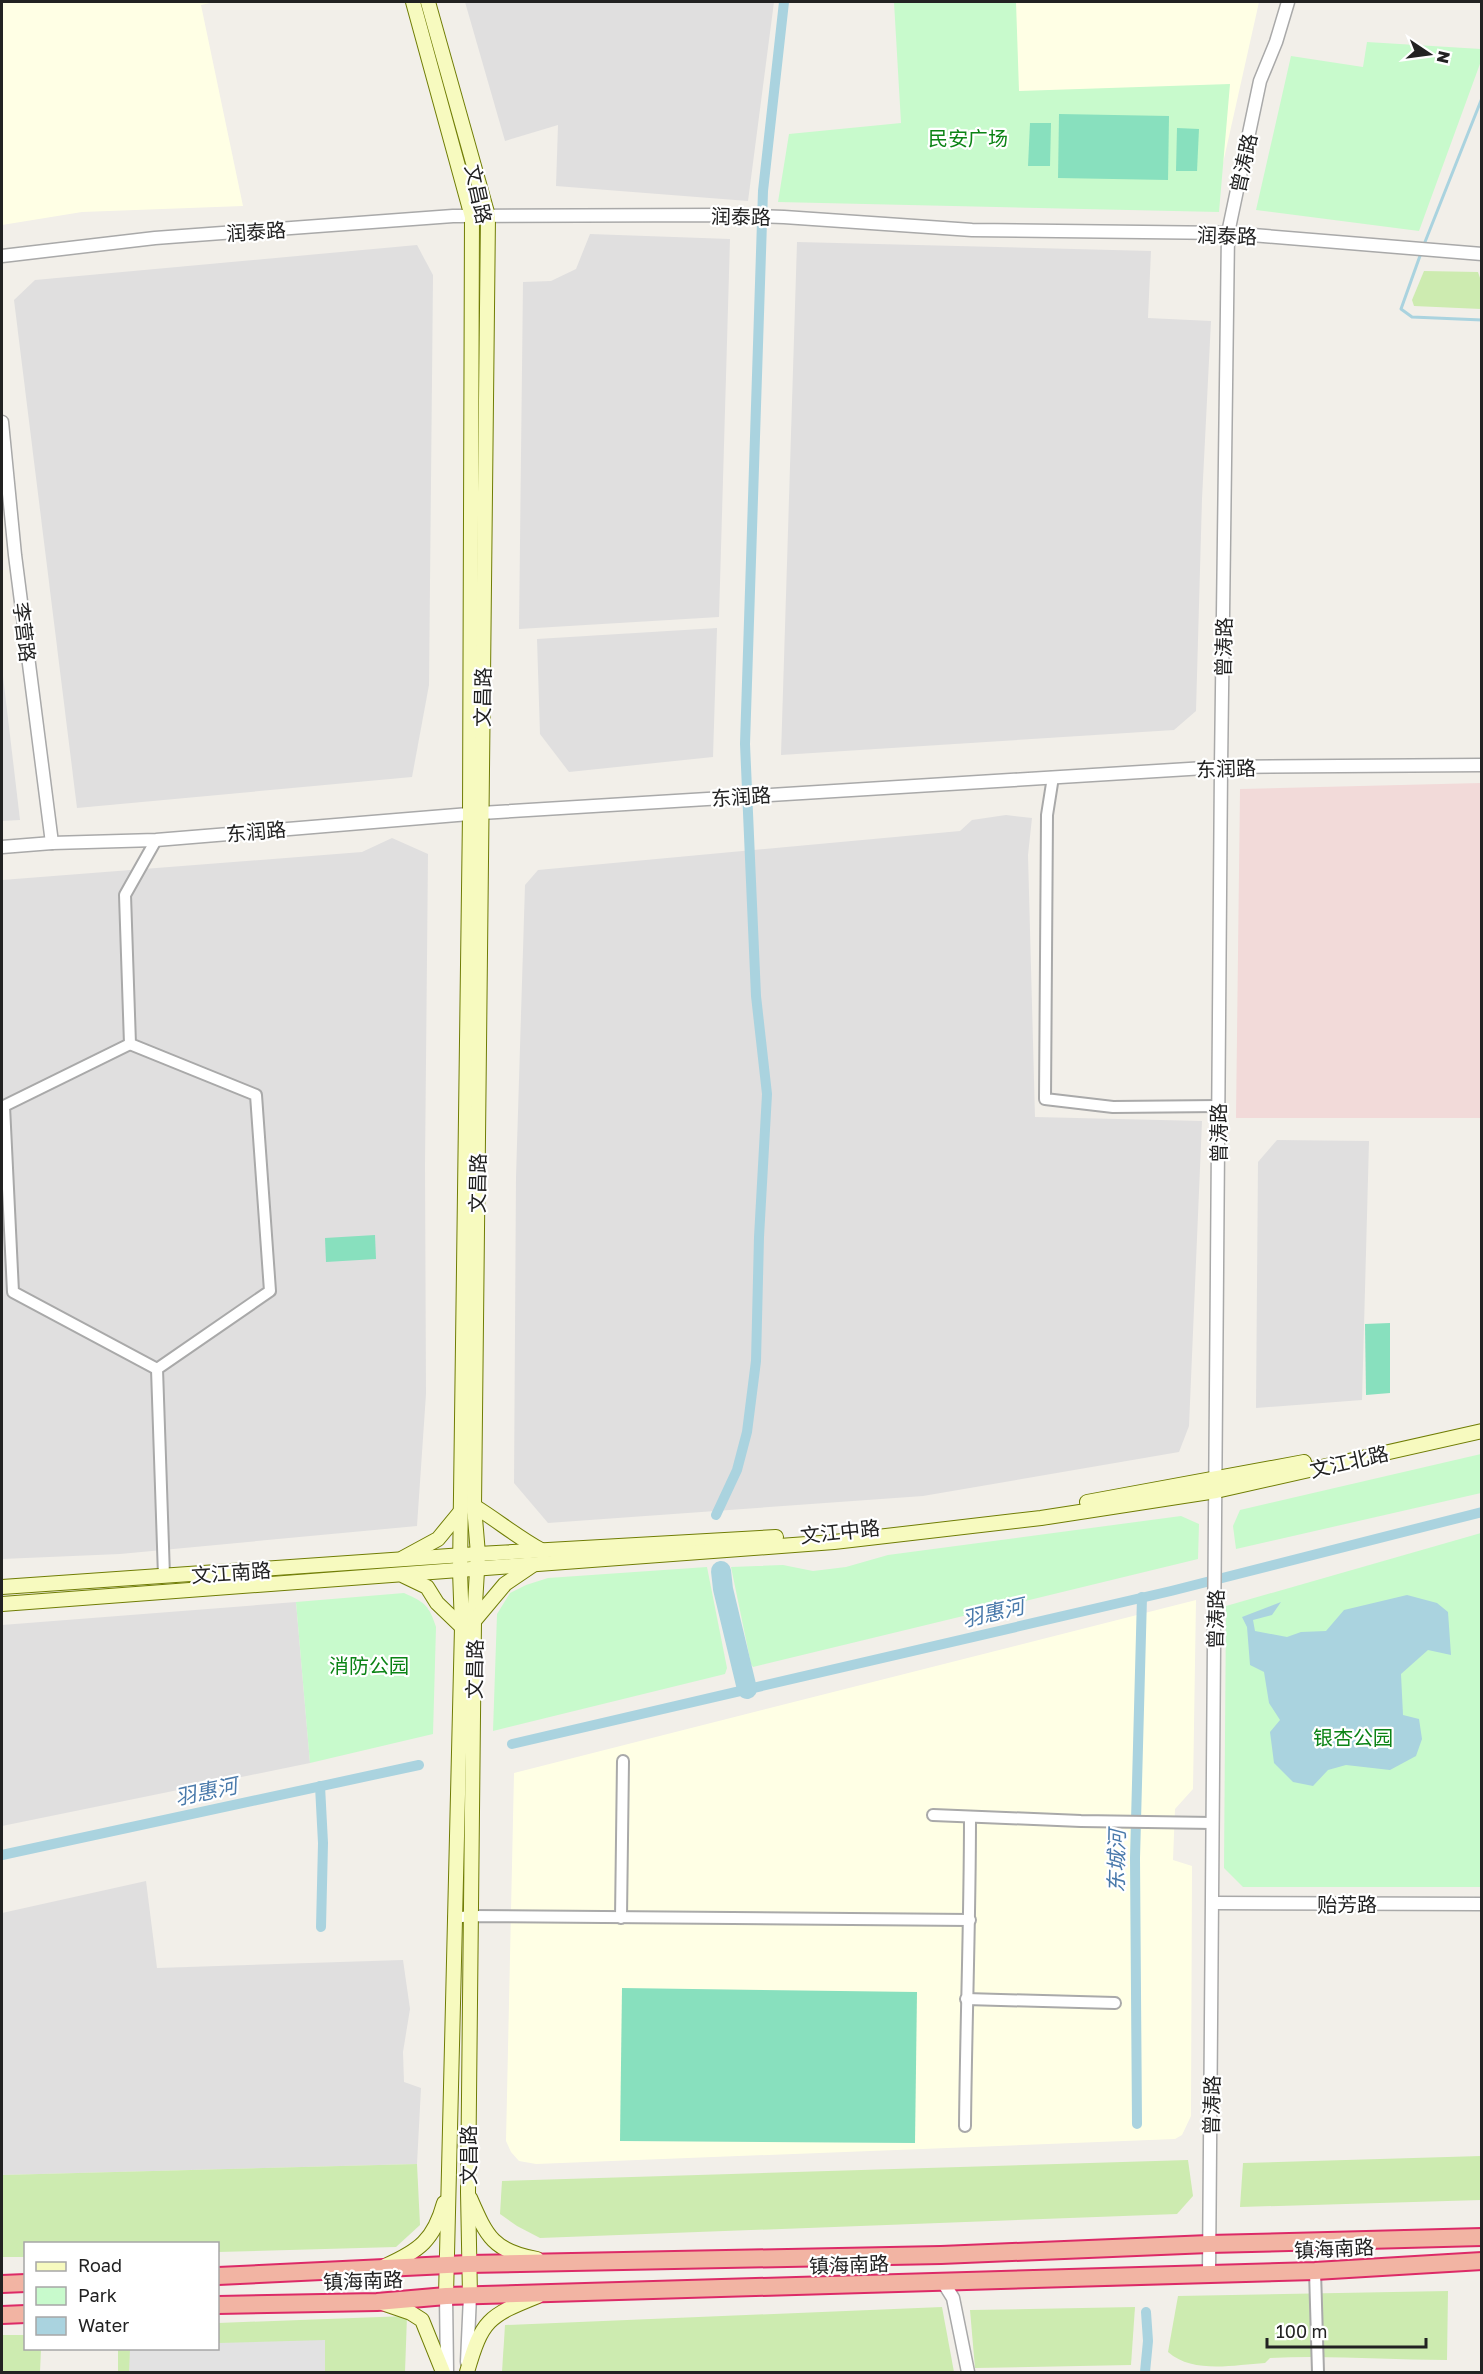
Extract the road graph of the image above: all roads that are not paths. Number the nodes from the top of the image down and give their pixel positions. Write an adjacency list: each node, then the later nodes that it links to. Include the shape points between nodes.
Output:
1 (413, 2): 5 (main road, 文昌路)
2 (428, 2): 4 (main road, 文昌路)
3 (1288, 2): 6 (street, 曾涛路, via 1260,81)
4 (488, 216): 5 (street, 润泰路); 6 (street, 润泰路, via 725,215 972,230); 13 (main road, 文昌路)
5 (472, 217): 8 (street, 润泰路, via 155,238); 13 (main road, 文昌路)
6 (1228, 233): 7 (street, 润泰路); 11 (street, 曾涛路)
7 (1482, 254)
8 (2, 256)
9 (2, 422): 15 (street, 李营路)
10 (1482, 765): 11 (street, 东润路)
11 (1221, 767): 12 (street, 东润路); 18 (street, 曾涛路)
12 (1053, 777): 13 (street, 东润路); 18 (street, via 1047,815 1045,1099 1113,1107)
13 (475, 813): 14 (street, 东润路); 23 (main road, 文昌路)
14 (156, 840): 15 (street, 东润路); 17 (street, via 126,895)
15 (52, 843): 16 (street, 东润路)
16 (2, 847)
17 (130, 1044): 19 (street, via 256,1095 270,1291); 19 (street, via 4,1106 12,1292)
18 (1219, 1106): 22 (street, 曾涛路)
19 (157, 1369): 32 (street)
20 (1482, 1421): 22 (main road)
21 (1482, 1431): 22 (main road, 文江北路)
22 (1216, 1485): 24 (main road, 文江中路, via 824,1534); 28 (main road, 文江中路, via 1041,1518 834,1542); 39 (street, 曾涛路)
23 (467, 1508): 24 (main road, via 500,1522); 25 (main road, 文昌路); 26 (main road, 文昌路); 27 (main road, via 438,1539)
24 (541, 1550): 25 (main road, 文江中路)
25 (478, 1554): 26 (main road, 文江中路); 29 (main road, 文昌路)
26 (460, 1556): 27 (main road, 文江南路); 30 (main road, 文昌路)
27 (396, 1561): 32 (main road, 文江南路)
28 (535, 1564): 29 (main road, 文江中路); 35 (main road, via 505,1584)
29 (477, 1569): 30 (main road, 文江中路); 35 (main road, 文昌路)
30 (460, 1571): 31 (main road, 文江南路); 35 (main road, 文昌路)
31 (402, 1575): 34 (main road, 文江南路); 35 (main road, via 427,1587 437,1604)
32 (165, 1576): 33 (main road, 文江南路)
33 (2, 1587)
34 (2, 1604)
35 (468, 1624): 42 (main road, 文昌路); 43 (main road, 文昌路)
36 (623, 1761): 44 (street)
37 (933, 1815): 38 (street)
38 (970, 1817): 39 (street); 45 (street)
39 (1213, 1823): 40 (street, 曾涛路)
40 (1213, 1903): 41 (street, 贻芳路); 52 (street, 曾涛路)
41 (1482, 1904)
42 (471, 1916): 43 (street); 44 (street); 50 (main road, 文昌路)
43 (454, 1918): 49 (main road, 文昌路)
44 (621, 1918): 45 (street)
45 (970, 1920): 46 (street)
46 (966, 1999): 47 (street); 48 (street)
47 (1114, 2003)
48 (965, 2126)
49 (451, 2174): 56 (main road, 文昌路); 57 (main road, via 440,2218 428,2240 412,2253)
50 (468, 2192): 54 (main road, via 495,2244 526,2257); 55 (main road, 文昌路)
51 (1482, 2237): 52 (highway, 镇海南路)
52 (1209, 2244): 54 (highway, 镇海南路, via 941,2255); 59 (street, 曾涛路)
53 (1482, 2261): 58 (highway, 镇海南路)
54 (557, 2263): 55 (highway, 镇海南路)
55 (468, 2264): 56 (highway, 镇海南路); 66 (main road, 文昌路)
56 (448, 2265): 57 (highway, 镇海南路); 65 (main road, 文昌路)
57 (377, 2270): 60 (highway, 镇海南路)
58 (1315, 2271): 59 (highway, 镇海南路); 74 (street)
59 (1209, 2273): 61 (highway, 镇海南路)
60 (219, 2276)
61 (943, 2282): 64 (highway, 镇海南路); 73 (street, via 953,2298)
62 (24, 2283): 63 (highway)
63 (2, 2284)
64 (545, 2294): 66 (highway, 镇海南路); 72 (main road, via 489,2320 474,2348)
65 (446, 2296): 66 (highway, 镇海南路); 67 (highway, 镇海南路); 71 (street, 文昌路)
66 (470, 2296): 72 (street, 文昌路)
67 (377, 2302): 68 (highway, 镇海南路); 71 (main road, via 422,2320)
68 (219, 2304)
69 (24, 2314): 70 (highway)
70 (2, 2315)
71 (445, 2373)
72 (467, 2373)
73 (968, 2373)
74 (1318, 2373)

